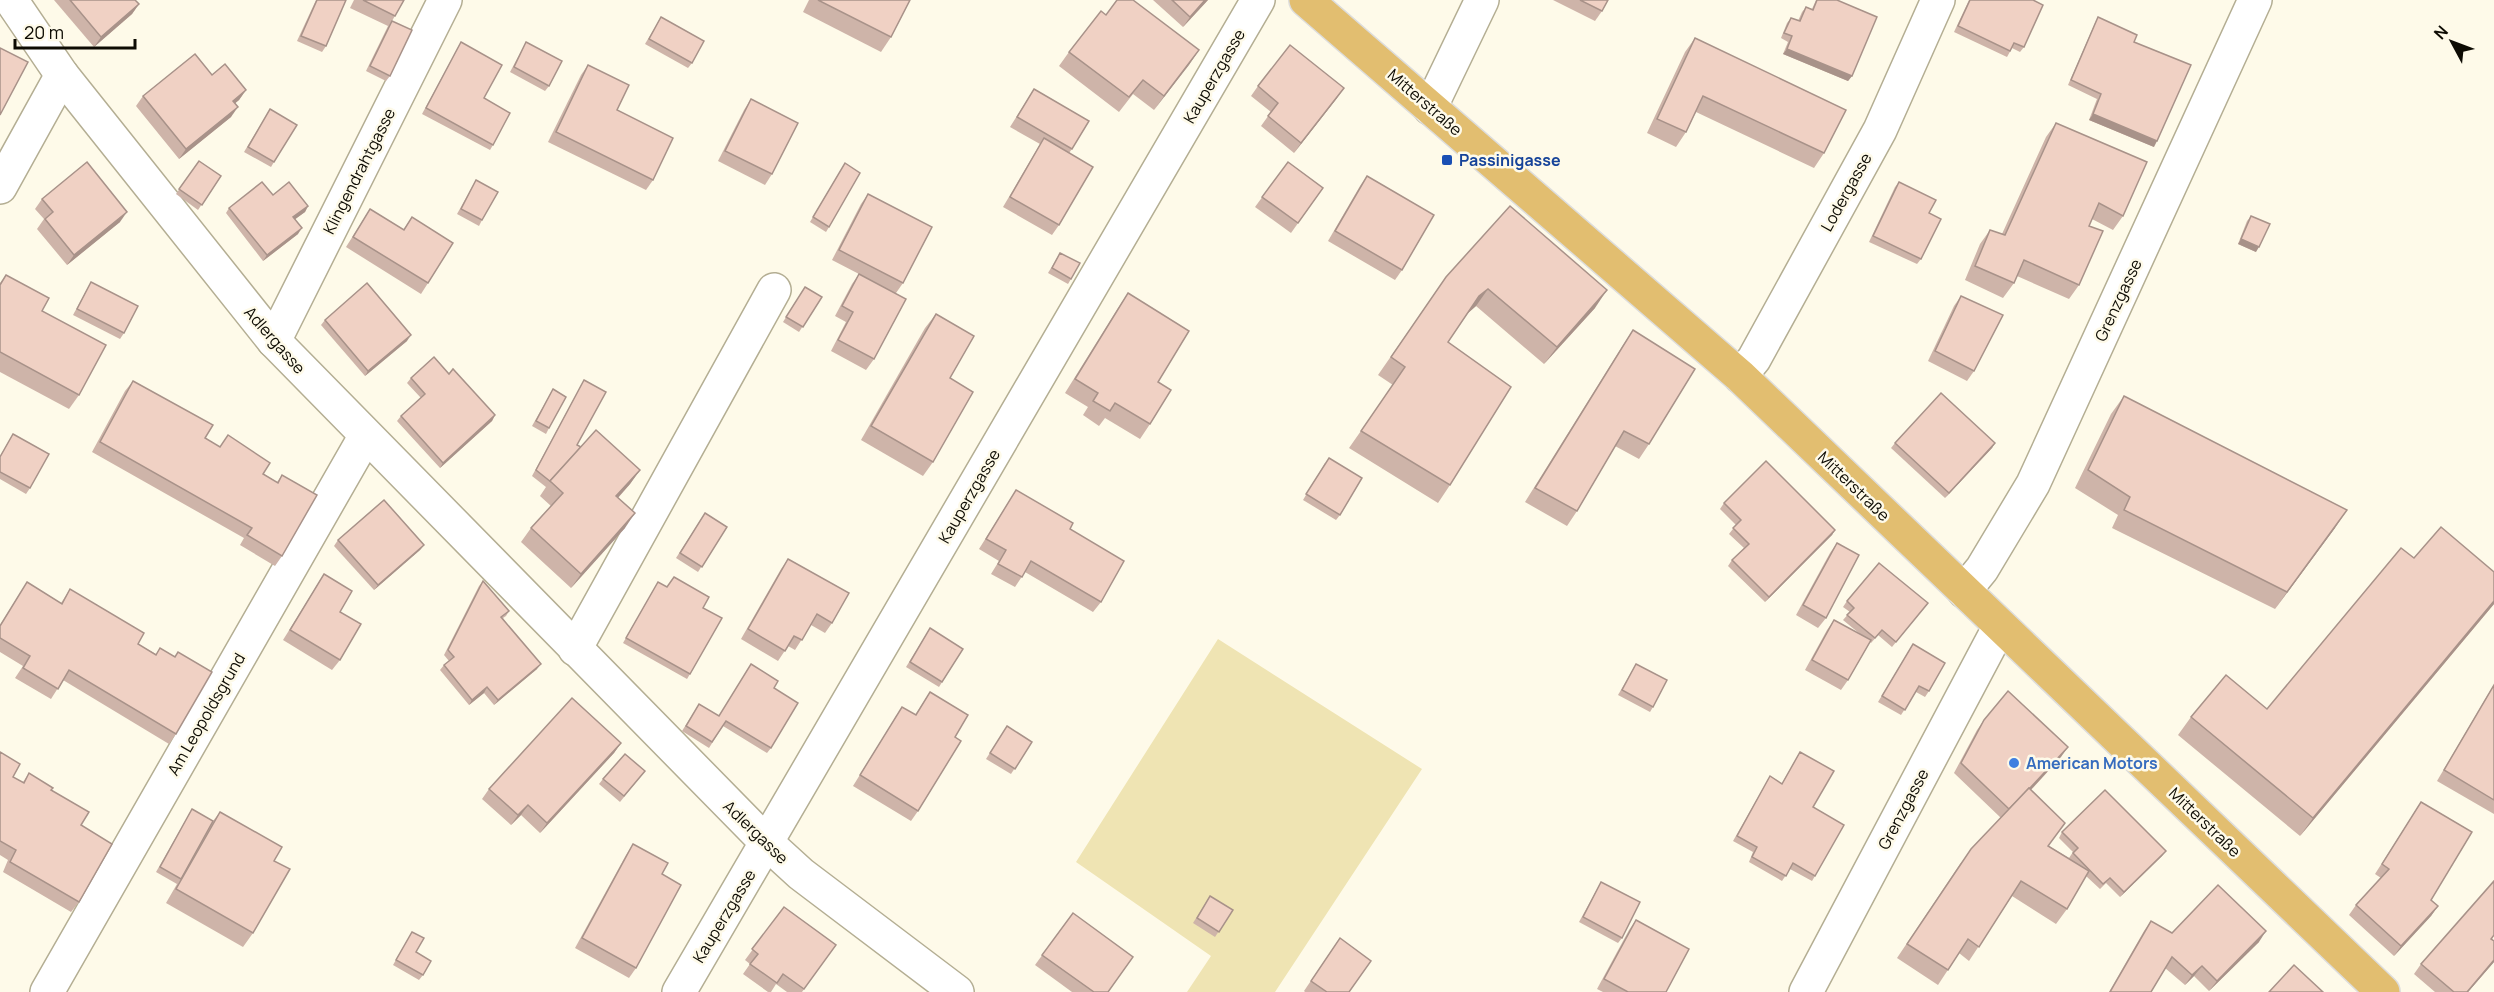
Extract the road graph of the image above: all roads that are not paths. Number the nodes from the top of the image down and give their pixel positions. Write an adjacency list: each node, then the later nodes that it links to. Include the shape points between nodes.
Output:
1 (11, 0): 8 (street, Adlergasse)
2 (445, 0): 12 (street, Klingendrahtgasse)
3 (1258, 0): 18 (street, Kauperzgasse)
4 (1306, 0): 9 (main road, Mitterstraße)
5 (1482, 0): 9 (street)
6 (1938, 0): 13 (street, Lodergasse, via 1880,130 1754,359)
7 (2255, 0): 15 (street, Grenzgasse, via 2033,484)
8 (62, 75): 10 (street); 12 (street, Adlergasse)
9 (1430, 108): 13 (main road, Mitterstraße)
10 (0, 187)
11 (774, 290): 17 (street)
12 (274, 341): 14 (street, Adlergasse)
13 (1740, 376): 15 (main road, Mitterstraße)
14 (365, 437): 17 (street, Adlergasse); 19 (street, Am Leopoldsgrund)
15 (1964, 591): 16 (main road, Mitterstraße)
16 (2000, 626): 22 (street, Grenzgasse); 23 (main road, Mitterstraße)
17 (575, 649): 18 (street, Adlergasse)
18 (766, 843): 20 (street, Kauperzgasse); 21 (street, Adlergasse)
19 (47, 992)
20 (679, 992)
21 (957, 992)
22 (1806, 992)
23 (2383, 992)

